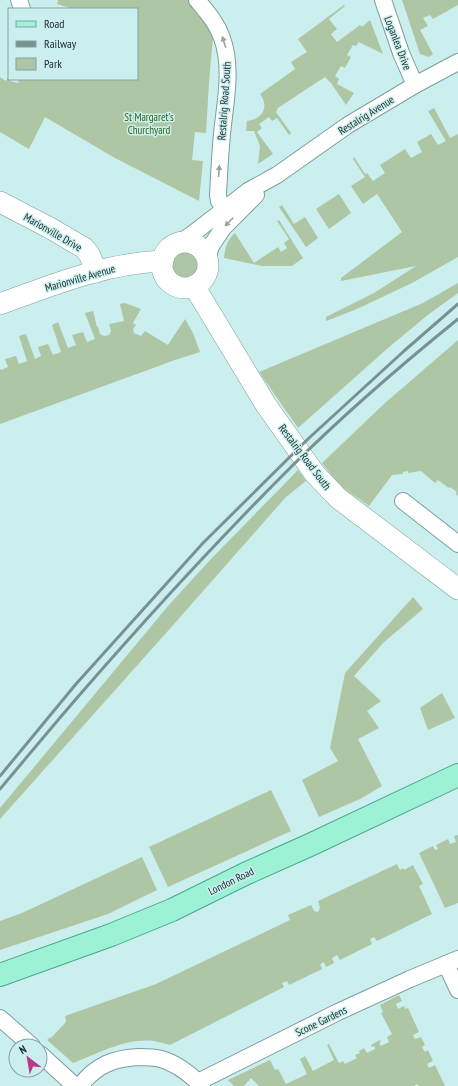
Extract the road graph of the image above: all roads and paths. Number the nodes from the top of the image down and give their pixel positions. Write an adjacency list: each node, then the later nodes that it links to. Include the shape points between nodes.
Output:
1 (197, 0): 7 (street, Restalrig Road South, one-way to 1, via 218,195 228,74 226,48 213,18)
2 (383, 0): 4 (street, Loganlea Drive)
3 (458, 62): 4 (street, Restalrig Avenue)
4 (415, 85): 5 (street, Restalrig Avenue, via 348,125)
5 (277, 175): 7 (street, Restalrig Avenue, via 248,191); 9 (street, Restalrig Avenue, one-way to 9, via 223,228 211,246)
6 (0, 202): 11 (street, Marionville Drive, via 84,248)
7 (224, 209): 8 (street, Restalrig Avenue)
8 (179, 243): 9 (street, via 198,246); 10 (street, via 168,250)
9 (207, 259): 12 (street, via 206,275)
10 (163, 261): 11 (street, Marionville Avenue); 12 (street, via 162,269 170,283 186,288)
11 (97, 272): 13 (street, Marionville Avenue)
12 (194, 286): 16 (street, Restalrig Road South, via 266,404 323,484)
13 (0, 304)
14 (402, 502): 15 (street)
15 (458, 544)
16 (458, 589)
17 (458, 775): 19 (main road, London Road, via 172,910)
18 (452, 961): 20 (street); 24 (street, Scone Gardens, via 338,1012)
19 (0, 975)
20 (458, 990)
21 (0, 1018): 22 (street)
22 (23, 1038)
23 (48, 1061): 25 (street)
24 (200, 1084): 26 (street, via 170,1063 150,1057 116,1060 96,1070)
25 (75, 1086)
26 (80, 1086)

